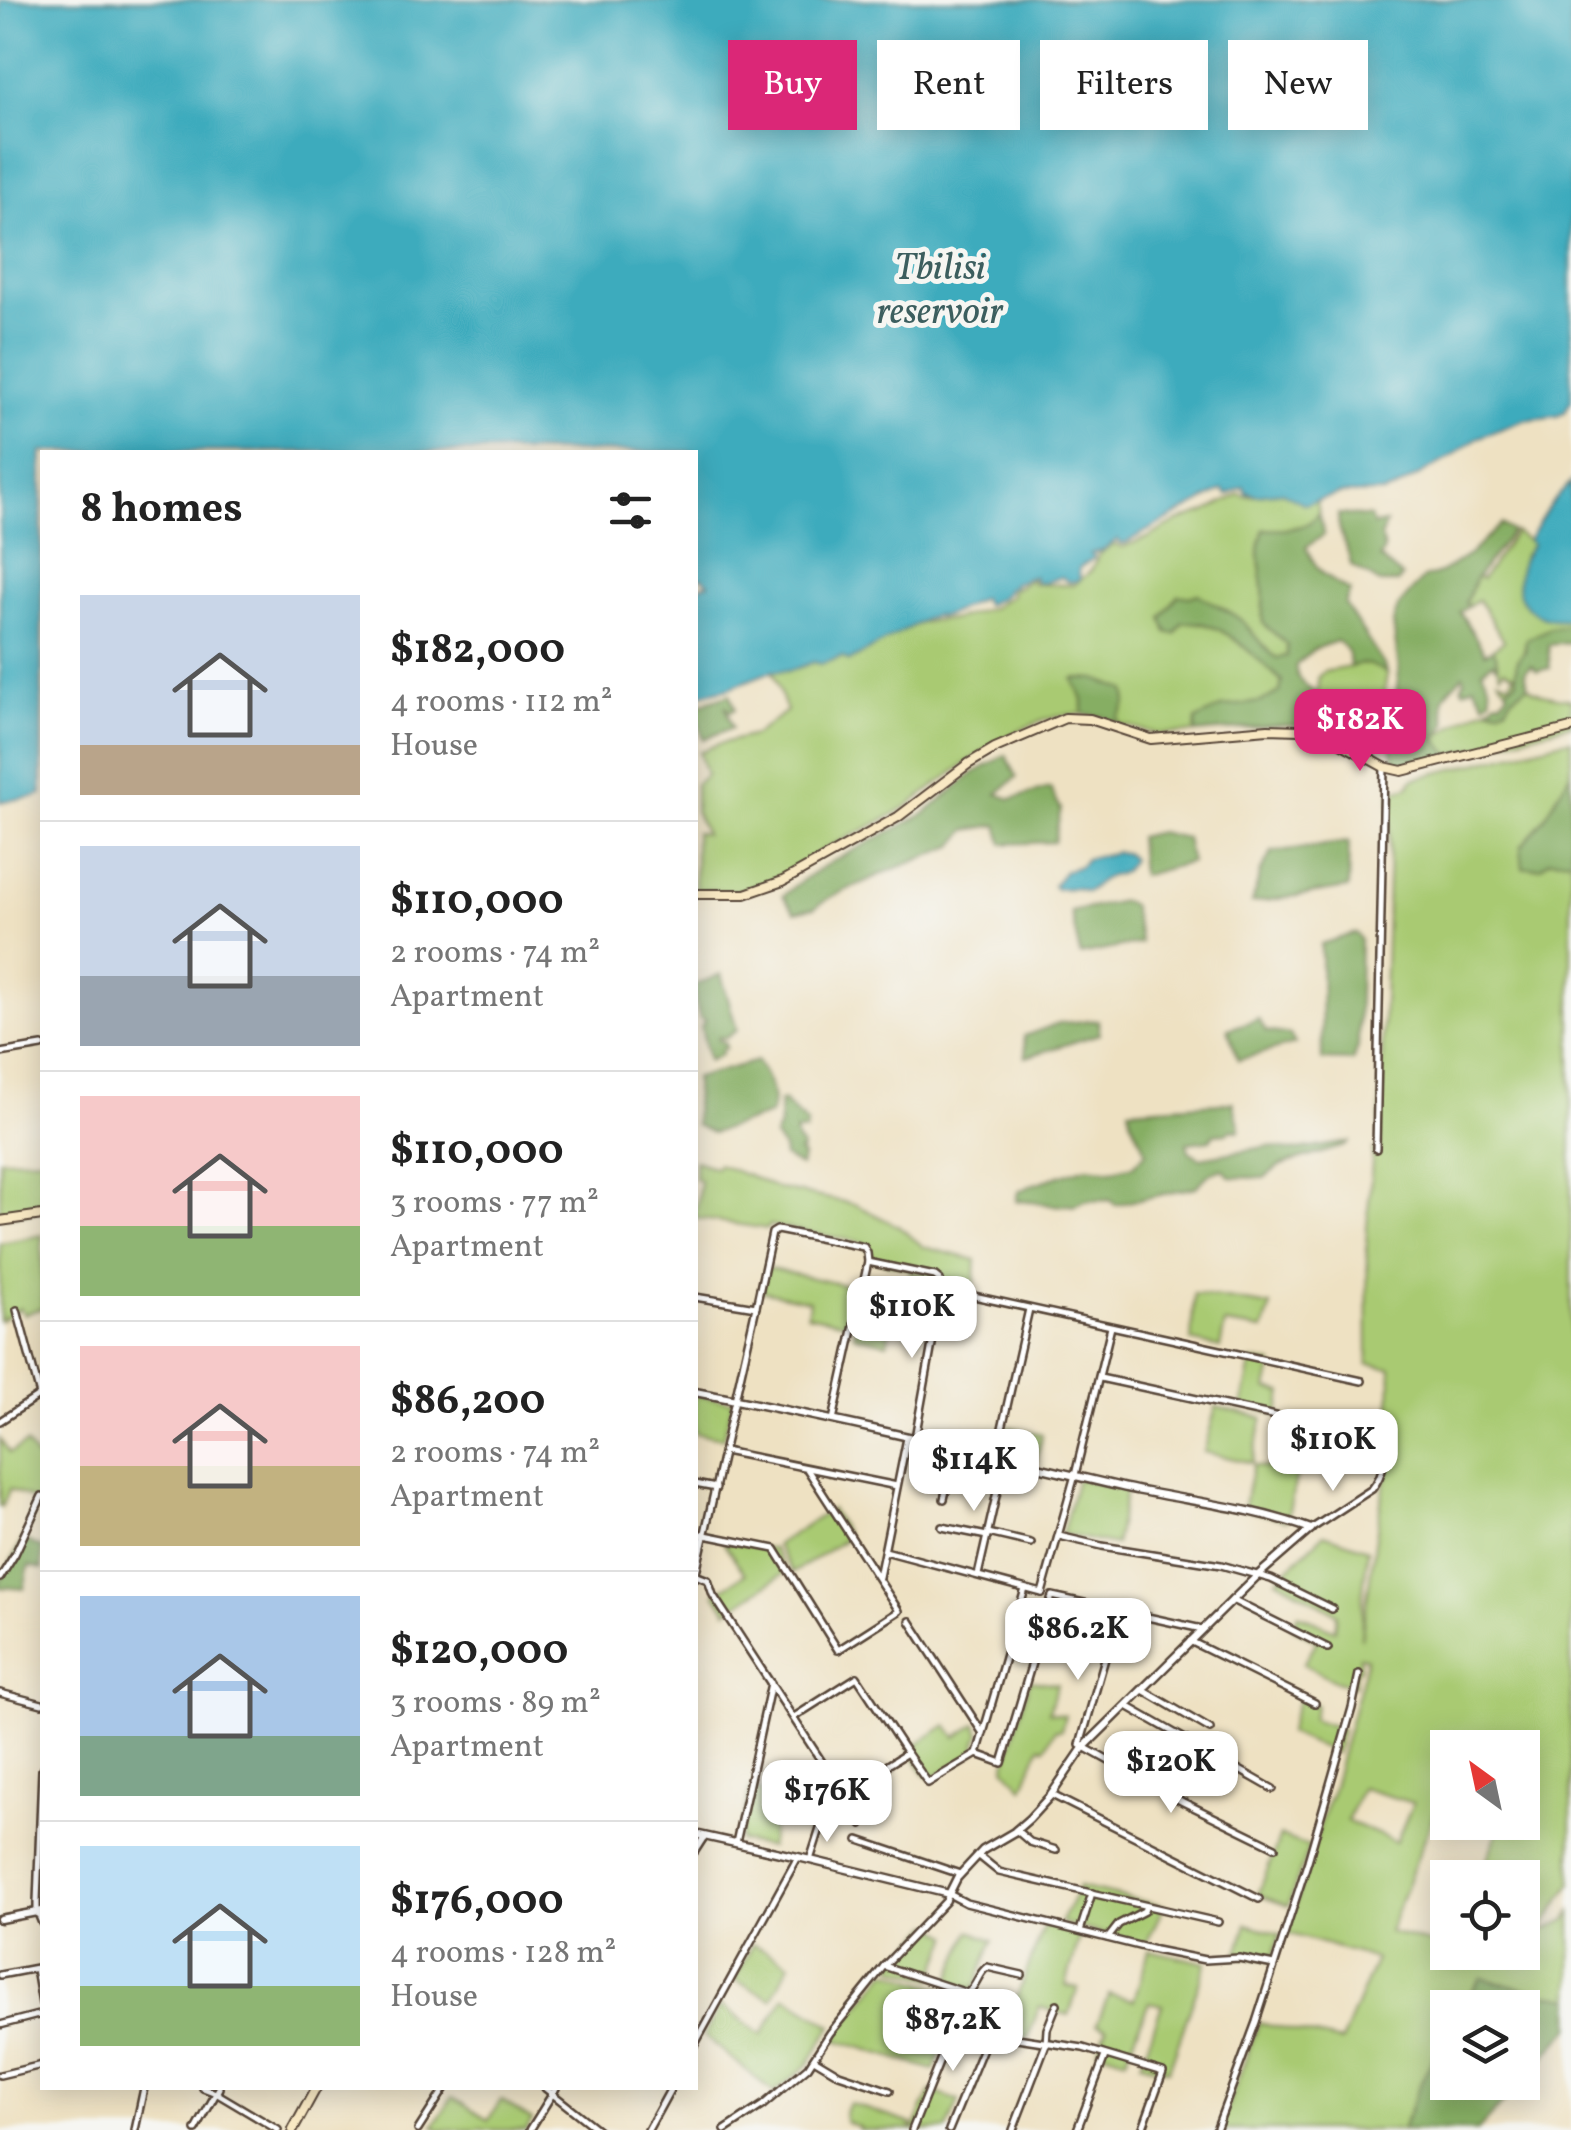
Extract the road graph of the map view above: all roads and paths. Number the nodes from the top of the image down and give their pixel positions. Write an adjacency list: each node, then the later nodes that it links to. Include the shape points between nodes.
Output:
1 (1571, 728): 2 (main road, via 1402,771)
2 (1384, 767): 3 (main road, via 1300,730 1151,739 1065,718 995,748 898,817 782,881 745,894); 6 (street)
3 (698, 894)
4 (40, 1046): 5 (street)
5 (0, 1054)
6 (1376, 1149)
7 (40, 1214): 8 (main road)
8 (0, 1221)
9 (868, 1262): 10 (street, via 936,1276); 12 (street, via 864,1247 774,1230); 23 (street)
10 (942, 1289): 13 (street); 26 (street)
11 (698, 1297): 12 (street)
12 (756, 1307): 21 (street)
13 (1029, 1308): 15 (street); 29 (street)
14 (16, 1310): 18 (street)
15 (1112, 1326): 16 (street); 17 (street)
16 (1100, 1378): 25 (street); 31 (street)
17 (1362, 1381)
18 (40, 1392)
19 (698, 1393): 21 (street)
20 (40, 1396): 24 (street)
21 (737, 1400): 23 (street); 28 (street)
22 (1386, 1419): 38 (street, via 1378,1482)
23 (833, 1420): 26 (street)
24 (0, 1421)
25 (1354, 1433)
26 (911, 1439): 27 (street); 33 (street)
27 (956, 1449): 29 (street); 35 (street)
28 (724, 1451): 30 (street); 34 (street)
29 (999, 1460): 31 (street); 41 (street)
30 (807, 1469): 33 (street); 52 (street)
31 (1076, 1475): 38 (street); 42 (street)
32 (698, 1485): 34 (street)
33 (896, 1486): 44 (street)
34 (716, 1488): 40 (street)
35 (944, 1499)
36 (40, 1500): 46 (street)
37 (942, 1527): 41 (street)
38 (1311, 1529): 49 (street)
39 (698, 1534): 40 (street)
40 (706, 1535): 47 (street); 52 (street, via 775,1549 838,1650 899,1611)
41 (987, 1535): 43 (street); 48 (street)
42 (1060, 1536): 49 (street); 54 (street)
43 (1030, 1543)
44 (886, 1551): 48 (street); 52 (street)
45 (0, 1553): 46 (street)
46 (11, 1560): 51 (street)
47 (698, 1565)
48 (978, 1576): 53 (street)
49 (1257, 1576): 56 (street); 57 (street)
50 (698, 1577): 64 (street, via 708,1580)
51 (0, 1578)
52 (878, 1580)
53 (1025, 1589): 54 (street); 72 (street)
54 (1042, 1593): 55 (street)
55 (1052, 1596): 58 (street); 75 (street, via 1002,1763)
56 (1232, 1600): 60 (street); 62 (street)
57 (1332, 1608)
58 (1119, 1610): 60 (street); 73 (street)
59 (910, 1621): 72 (street)
60 (1202, 1628): 61 (street)
61 (1190, 1642): 65 (street); 67 (street)
62 (1328, 1648)
63 (1359, 1674): 100 (street)
64 (770, 1683): 70 (street); 84 (street)
65 (1143, 1690): 69 (street); 71 (street)
66 (0, 1693): 68 (street)
67 (1316, 1702)
68 (40, 1703)
69 (1127, 1706): 73 (street); 77 (street)
70 (794, 1717): 74 (street, via 857,1677); 76 (street)
71 (1210, 1728)
72 (983, 1734): 75 (street)
73 (1083, 1748): 79 (street); 85 (street)
74 (908, 1752): 75 (street, via 928,1783); 78 (street)
75 (976, 1754)
76 (835, 1782): 78 (street); 89 (street)
77 (1273, 1789)
78 (842, 1794): 80 (street)
79 (1051, 1794): 81 (street); 93 (street)
80 (862, 1824)
81 (1016, 1830): 86 (street); 87 (street)
82 (699, 1836): 84 (street)
83 (859, 1840): 90 (street)
84 (736, 1843): 88 (street)
85 (1276, 1848)
86 (1056, 1850)
87 (978, 1855): 90 (street); 92 (street, via 999,1872)
88 (798, 1856): 89 (street); 111 (street)
89 (810, 1860): 91 (street)
90 (960, 1874): 91 (street)
91 (949, 1894): 98 (street, via 966,1904); 101 (street)
92 (1092, 1894): 94 (street); 98 (street)
93 (1259, 1899)
94 (1146, 1906): 97 (street); 99 (street)
95 (40, 1911): 96 (street)
96 (0, 1919)
97 (1218, 1922)
98 (1080, 1931): 99 (street)
99 (1108, 1938): 100 (street, via 1205,1960)
100 (1274, 1965): 138 (street)
101 (884, 1966): 105 (street); 114 (street)
102 (39, 1968): 103 (street)
103 (0, 1975)
104 (1022, 1975): 105 (street, via 986,1967)
105 (967, 1993): 108 (street)
106 (1057, 2004): 112 (street)
107 (40, 2014): 109 (street)
108 (956, 2020): 110 (street); 133 (street)
109 (0, 2024)
110 (990, 2031): 112 (street); 134 (street)
111 (698, 2039)
112 (1046, 2044): 113 (street); 135 (street)
113 (1104, 2056): 136 (street); 137 (street, via 1163,2072)
114 (814, 2059): 123 (street); 132 (street)
115 (40, 2065): 116 (street)
116 (0, 2075)
117 (144, 2090): 124 (street)
118 (217, 2090): 125 (street); 126 (street)
119 (315, 2090): 127 (main road)
120 (444, 2090): 128 (street)
121 (554, 2090): 129 (street); 130 (street)
122 (670, 2090): 131 (street)
123 (890, 2091)
124 (135, 2130)
125 (196, 2130)
126 (278, 2130)
127 (293, 2130)
128 (418, 2130)
129 (530, 2130)
130 (598, 2130)
131 (648, 2130)
132 (725, 2130)
133 (912, 2130)
134 (949, 2130)
135 (1014, 2130)
136 (1077, 2130)
137 (1142, 2130)
138 (1216, 2130)

